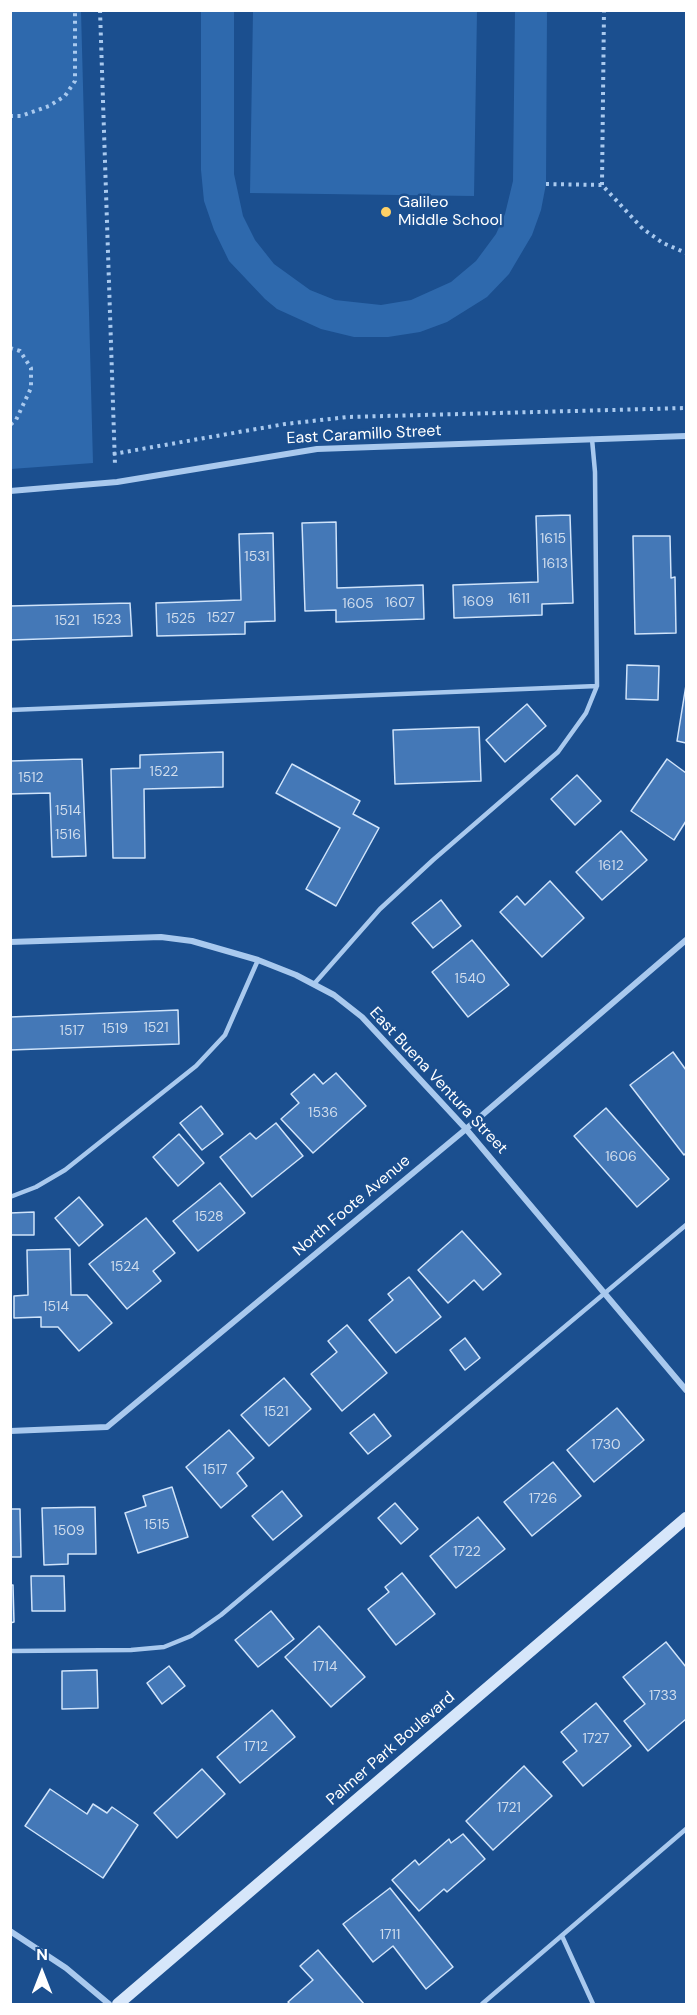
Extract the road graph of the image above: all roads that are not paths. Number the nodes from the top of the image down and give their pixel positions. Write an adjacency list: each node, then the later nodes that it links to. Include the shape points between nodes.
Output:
1 (687, 436): 2 (street, East Caramillo Street)
2 (592, 439): 3 (street, East Caramillo Street, via 317,449 117,482); 4 (lane)
3 (10, 491)
4 (597, 686): 5 (lane); 9 (lane, via 586,713 558,753 380,909)
5 (10, 710)
6 (687, 940): 10 (street, North Foote Avenue)
7 (10, 942): 8 (street, East Buena Ventura Street, via 161,937 192,941)
8 (258, 960): 9 (street, East Buena Ventura Street); 11 (lane, via 225,1035 196,1065 65,1170)
9 (314, 984): 10 (street, East Buena Ventura Street, via 362,1017)
10 (466, 1129): 13 (street, East Buena Ventura Street); 15 (street, North Foote Avenue, via 107,1427)
11 (10, 1197)
12 (687, 1225): 13 (lane)
13 (606, 1294): 14 (street, East Buena Ventura Street); 17 (lane, via 230,1608 191,1636 164,1647 131,1650)
14 (687, 1390)
15 (10, 1431)
16 (687, 1518): 22 (main road, Palmer Park Boulevard)
17 (10, 1651)
18 (687, 1829): 20 (lane)
19 (10, 1931): 21 (street, via 66,1968)
20 (562, 1936): 23 (lane); 24 (lane)
21 (109, 2004)
22 (117, 2004)
23 (482, 2004)
24 (593, 2004)

